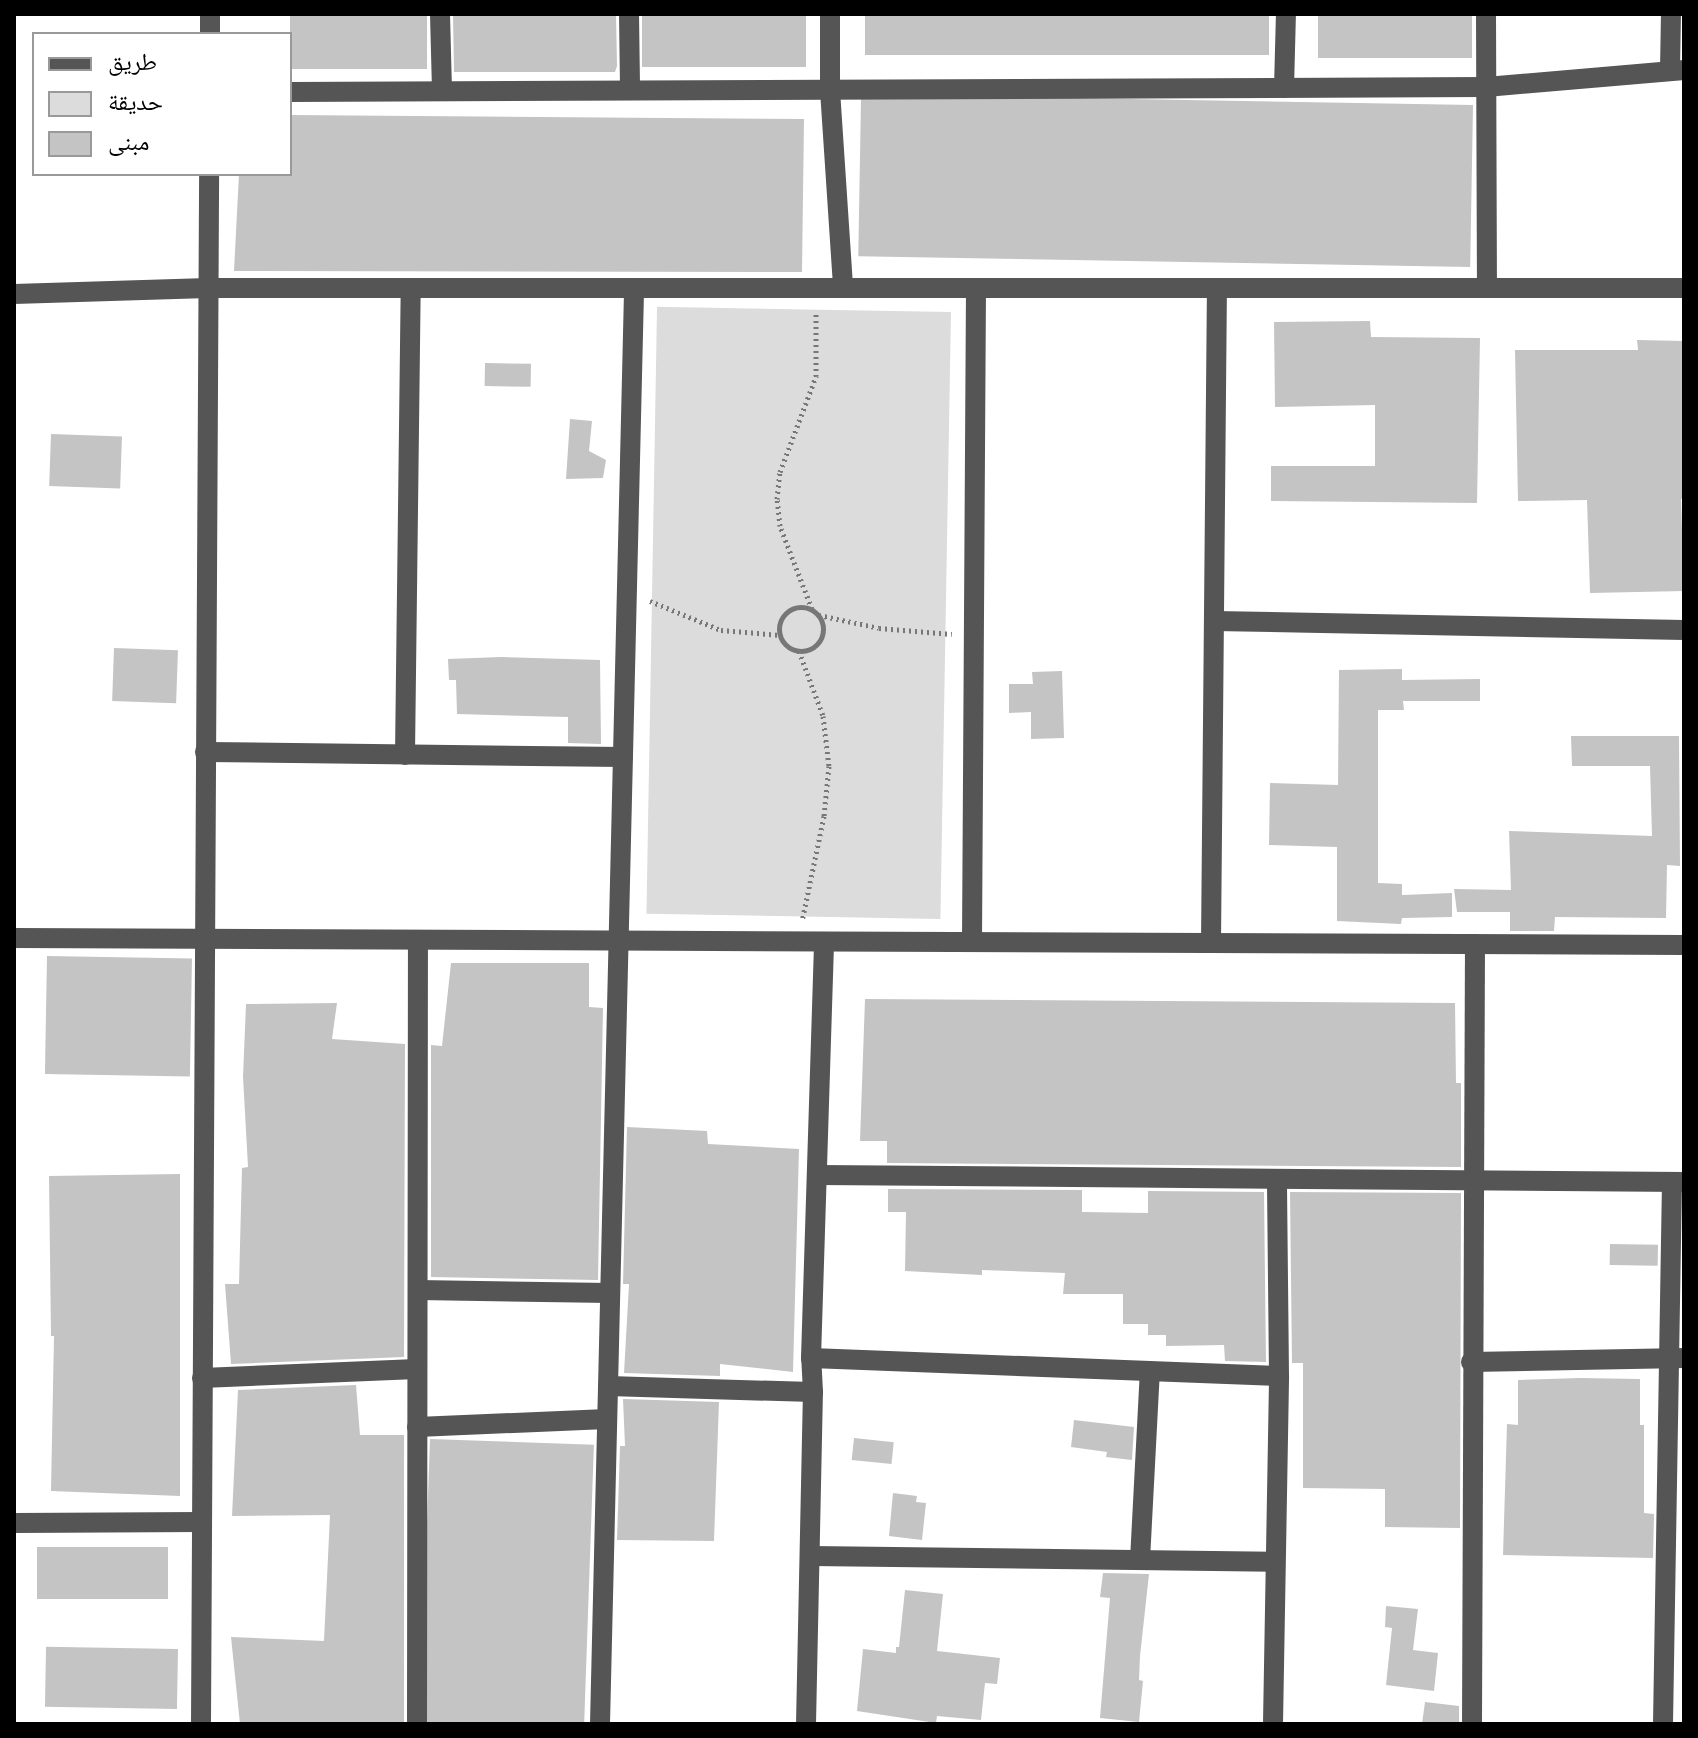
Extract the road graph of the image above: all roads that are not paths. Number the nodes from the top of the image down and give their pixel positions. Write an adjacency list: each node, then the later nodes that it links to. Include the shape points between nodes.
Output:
1 (440, 14): 12 (street)
2 (629, 14): 10 (street)
3 (830, 14): 11 (street)
4 (1286, 14): 9 (street)
5 (1486, 14): 8 (street)
6 (1671, 14): 7 (street)
7 (1677, 70): 8 (street)
8 (1486, 87): 9 (street); 21 (street)
9 (1284, 88): 11 (street)
10 (630, 90): 11 (street); 12 (street)
11 (830, 90): 18 (street)
12 (442, 91): 13 (street)
13 (292, 92)
14 (209, 176): 15 (street)
15 (208, 288): 16 (street); 23 (street); 26 (street)
16 (411, 288): 17 (street); 27 (street)
17 (634, 288): 18 (street); 28 (street)
18 (843, 288): 19 (street)
19 (976, 288): 20 (street); 34 (street)
20 (1217, 288): 21 (street); 24 (street)
21 (1487, 288): 22 (street)
22 (1684, 288)
23 (14, 294)
24 (1214, 621): 25 (street); 35 (street)
25 (1684, 630)
26 (205, 752): 27 (street); 30 (street)
27 (405, 755): 28 (street)
28 (623, 757): 32 (street)
29 (14, 938): 30 (street)
30 (205, 939): 31 (street); 50 (street)
31 (418, 940): 32 (street); 42 (street)
32 (619, 941): 33 (street); 43 (street)
33 (824, 942): 34 (street); 38 (street)
34 (972, 942): 35 (street)
35 (1211, 943): 36 (street)
36 (1475, 944): 37 (street); 40 (street)
37 (1684, 945)
38 (818, 1175): 39 (street); 44 (street)
39 (1277, 1179): 40 (street); 49 (street)
40 (1471, 1181): 41 (street); 46 (street)
41 (1678, 1182): 45 (street)
42 (418, 1290): 43 (street); 47 (street)
43 (610, 1293): 51 (street)
44 (811, 1358): 48 (street); 52 (street)
45 (1676, 1358): 46 (street); 66 (street)
46 (1471, 1362): 65 (street)
47 (417, 1369): 50 (street); 54 (street)
48 (1150, 1371): 49 (street); 58 (street)
49 (1279, 1376): 59 (street)
50 (202, 1378): 55 (street)
51 (608, 1386): 52 (street); 53 (street)
52 (813, 1392): 57 (street)
53 (607, 1419): 54 (street); 62 (street)
54 (417, 1427): 61 (street)
55 (202, 1522): 56 (street); 60 (street)
56 (14, 1523)
57 (811, 1556): 58 (street); 63 (street)
58 (1140, 1560): 59 (street)
59 (1275, 1562): 64 (street)
60 (201, 1724)
61 (417, 1724)
62 (600, 1724)
63 (806, 1724)
64 (1273, 1724)
65 (1472, 1724)
66 (1663, 1724)

